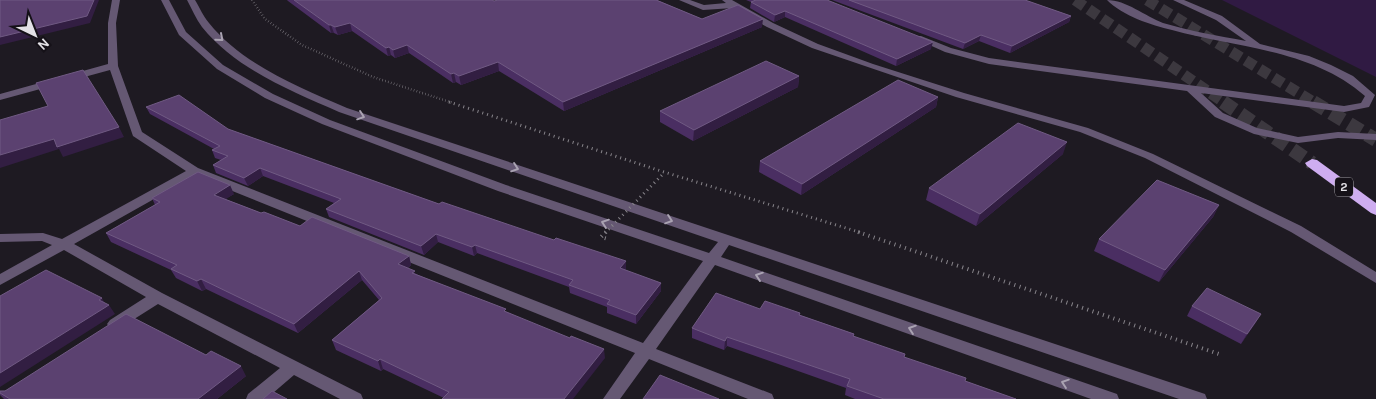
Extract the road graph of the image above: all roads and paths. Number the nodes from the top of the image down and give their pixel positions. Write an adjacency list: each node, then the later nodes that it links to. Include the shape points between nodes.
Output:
1 (116, 0): 11 (street, via 112,23)
2 (165, 0): 23 (street, one-way to 2, via 502,188 326,122 269,96 220,67 182,33)
3 (191, 0): 21 (street, one-way to 21, via 206,26 246,61 343,110)
4 (252, 0): 17 (path, via 265,19 302,45 331,60 443,101)
5 (683, 0): 8 (street, via 703,8)
6 (1111, 0): 10 (street, via 1160,24)
7 (1177, 0): 10 (street, via 1218,16)
8 (730, 2): 24 (street, via 815,46 960,95 1084,130 1149,156 1296,229)
9 (912, 36): 12 (street, via 989,61)
10 (1258, 46): 12 (street, via 1309,61 1350,78 1370,95 1365,105 1344,109)
11 (113, 66): 13 (street); 16 (street, via 137,134)
12 (1191, 89): 14 (street, via 1219,115 1254,131 1298,140 1338,135)
13 (0, 97)
14 (1376, 137)
15 (1312, 163): 18 (highway, 2)
16 (194, 171): 22 (street); 28 (street)
17 (663, 173): 20 (path, bridge, via 601,237); 29 (path, via 819,219)
18 (1376, 210)
19 (0, 238): 22 (street, via 43,237)
20 (608, 239)
21 (726, 240): 23 (street); 36 (street)
22 (63, 244): 25 (street); 26 (street)
23 (712, 259): 28 (street); 35 (street, one-way to 23)
24 (1376, 278)
25 (0, 280)
26 (157, 297): 27 (street); 30 (street)
27 (99, 334)
28 (646, 350): 33 (street); 34 (street)
29 (1222, 355)
30 (292, 367): 31 (street); 32 (street)
31 (254, 399)
32 (355, 399)
33 (611, 399)
34 (766, 399)
35 (1111, 399)
36 (1198, 399)

